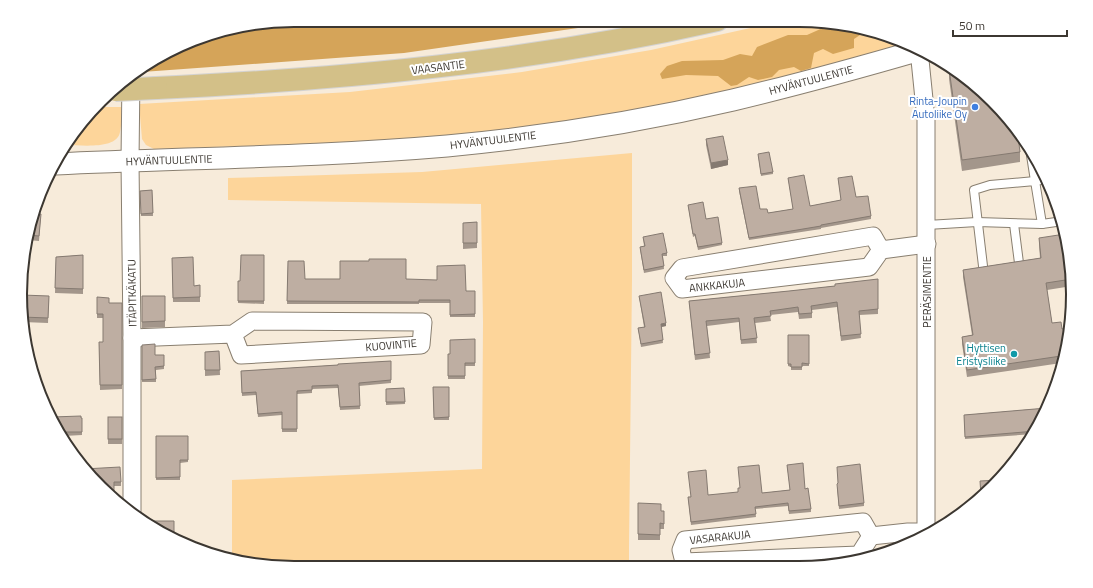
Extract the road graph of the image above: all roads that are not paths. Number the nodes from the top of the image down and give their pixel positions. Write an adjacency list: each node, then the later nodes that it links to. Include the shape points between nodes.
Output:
1 (684, 27): 5 (main road, VAASANTIE, bridge, via 565,50 410,70 344,77)
2 (912, 52): 6 (street, HYVÄNTUULENTIE, via 733,100 639,120 532,136 448,146 360,152)
3 (921, 57): 15 (street, PERÄSIMENTIE, via 926,119)
4 (131, 82): 6 (street, ITÄPITKÄKATU)
5 (122, 90)
6 (130, 161): 7 (street, HYVÄNTUULENTIE); 21 (street, ITÄPITKÄKATU)
7 (61, 164)
8 (1033, 166): 10 (lane)
9 (1040, 180): 10 (lane)
10 (1035, 181): 11 (lane, via 990,185 974,190); 14 (lane)
11 (977, 222): 13 (lane); 15 (lane); 19 (lane)
12 (1056, 222): 14 (lane)
13 (1014, 224): 14 (lane); 18 (lane)
14 (1042, 224)
15 (927, 225): 16 (street, PERÄSIMENTIE)
16 (927, 244): 17 (street); 23 (street, PERÄSIMENTIE)
17 (880, 250): 17 (street, ANKKAKUJA, via 873,236 682,268 674,278 682,289 869,267)
18 (1019, 263)
19 (983, 266)
20 (233, 334): 20 (street, KUOVINTIE, via 252,321 423,322 421,345 240,355); 21 (street)
21 (132, 338): 22 (street, ITÄPITKÄKATU)
22 (132, 507)
23 (927, 528)
24 (916, 534): 25 (street)
25 (871, 536): 26 (street, VASARAKUJA); 28 (street, VASARAKUJA, via 863,522 685,540 682,550)
26 (860, 554)
27 (854, 555): 29 (street, VASARAKUJA)
28 (684, 561)
29 (709, 561)

